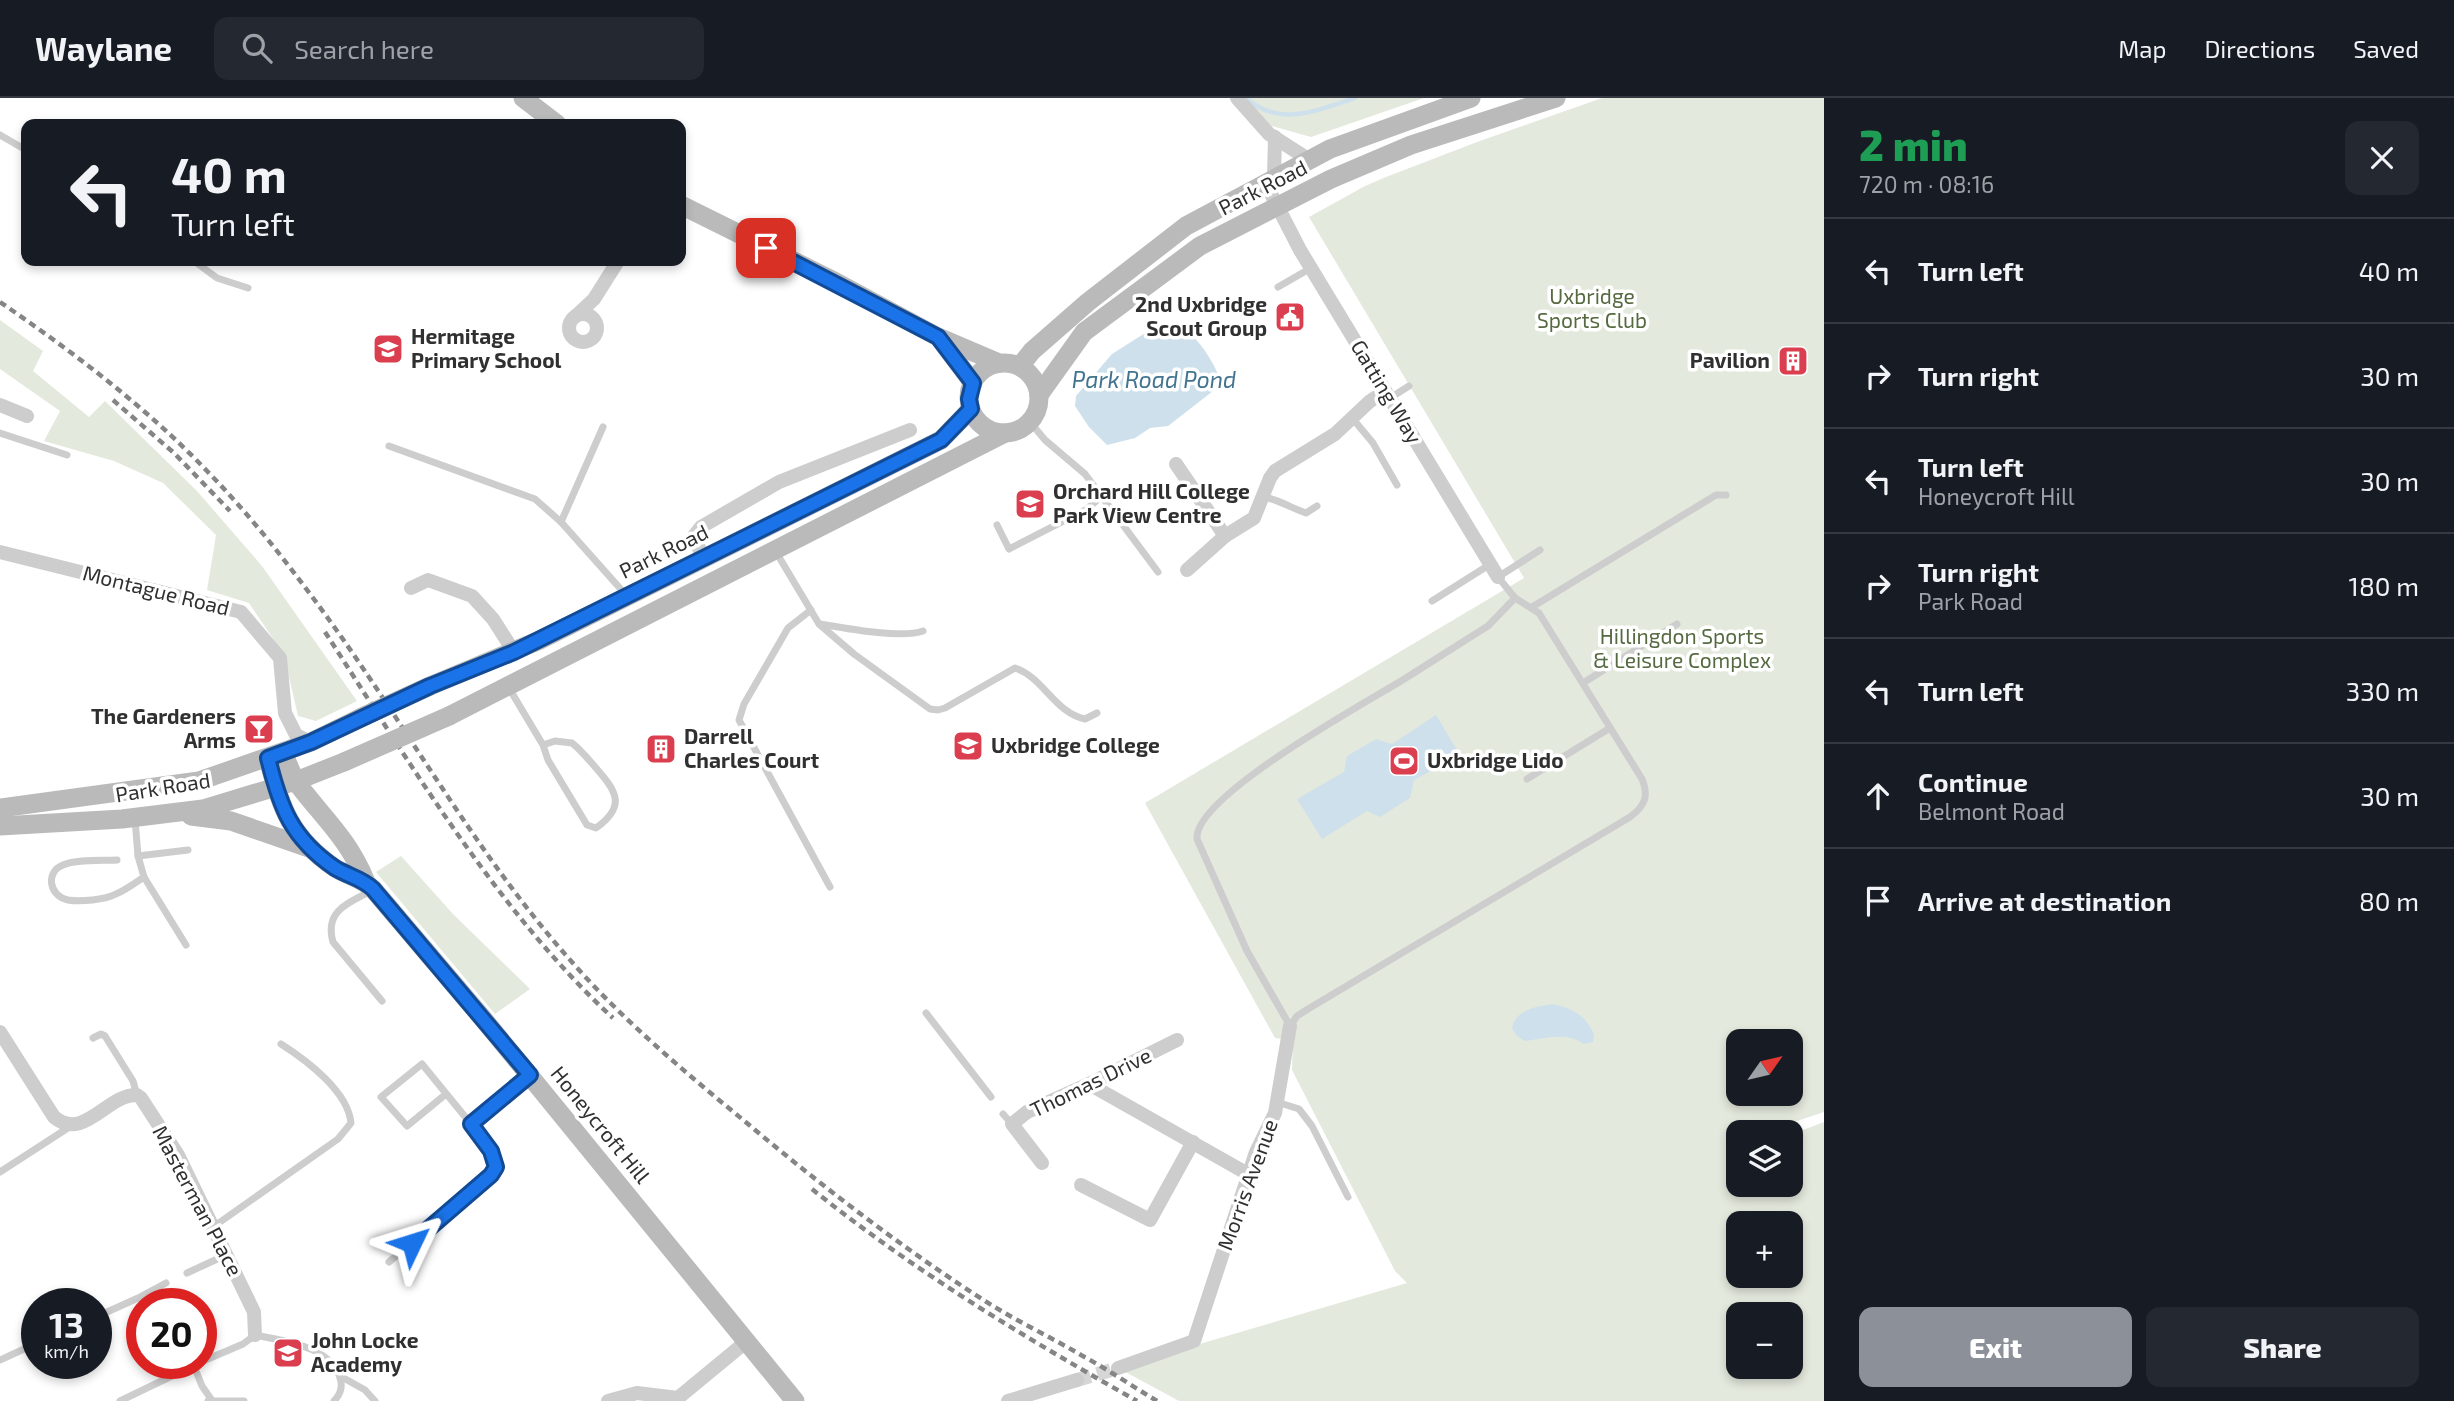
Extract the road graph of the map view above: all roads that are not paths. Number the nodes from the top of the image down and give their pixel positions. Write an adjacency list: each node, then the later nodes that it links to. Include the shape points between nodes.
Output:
1 (1237, 98): 5 (street)
2 (1471, 98): 7 (main road, Park Road)
3 (1556, 98): 9 (main road, Park Road, via 1411,145)
4 (0, 135): 6 (lane)
5 (1275, 137): 7 (street); 8 (street)
6 (21, 147)
7 (1308, 159): 8 (main road, Park Road)
8 (1269, 180): 9 (street, Gatting Way); 21 (main road, Park Road, via 1186,226 1088,302)
9 (1277, 206): 13 (street, Gatting Way); 24 (main road, Park Road, via 1200,246 1084,332)
10 (686, 207): 19 (main road)
11 (201, 266): 15 (lane, via 218,278)
12 (615, 266): 16 (street)
13 (1311, 268): 14 (lane); 25 (street, Gatting Way)
14 (1278, 287)
15 (248, 288)
16 (594, 299): 17 (street); 18 (street)
17 (576, 316): 18 (street, via 589,316); 18 (street, via 569,328 577,341 592,339)
18 (597, 326)
19 (938, 337): 20 (main road); 22 (main road)
20 (999, 363): 21 (main road); 22 (main road, via 983,370)
21 (1020, 366): 24 (main road, via 1034,379)
22 (973, 383): 27 (main road)
23 (1409, 386): 25 (lane)
24 (1039, 395): 30 (main road)
25 (1388, 395): 29 (street, via 1370,402); 51 (street, Gatting Way)
26 (0, 405): 28 (street)
27 (971, 409): 34 (main road, via 984,426); 49 (main road, Park Road, via 941,440)
28 (27, 416)
29 (1353, 419): 38 (lane); 41 (street, via 1275,471)
30 (1030, 422): 34 (main road); 39 (lane)
31 (603, 427): 43 (lane)
32 (910, 430): 49 (street, via 779,482 701,527 694,536)
33 (0, 433): 36 (lane)
34 (1005, 433): 46 (main road, Park Road)
35 (388, 446): 43 (lane, via 535,499)
36 (67, 455)
37 (1176, 464): 45 (street)
38 (1397, 485)
39 (1103, 495): 44 (lane, via 1087,509 1010,549); 52 (lane)
40 (1726, 495): 57 (lane, via 1716,495)
41 (1264, 497): 42 (lane, via 1306,513); 45 (street, via 1254,518)
42 (1317, 506)
43 (561, 522): 54 (lane)
44 (997, 525)
45 (1226, 536): 50 (street)
46 (775, 550): 58 (lane); 64 (main road, Park Road)
47 (1540, 550): 51 (lane)
48 (0, 552): 67 (street, Montague Road, via 242,612 280,658 285,713 296,735)
49 (703, 558): 54 (main road, Park Road)
50 (1187, 570)
51 (1493, 571): 55 (lane); 56 (lane)
52 (1158, 572)
53 (411, 588): 62 (street, via 428,580 472,596 494,619)
54 (626, 596): 62 (main road, Park Road)
55 (1515, 598): 57 (lane); 86 (lane, via 1488,626 1280,755 1223,799 1200,824 1196,839 1247,951)
56 (1432, 601)
57 (1532, 607): 63 (lane)
58 (811, 610): 59 (lane); 82 (lane, via 788,628 739,720)
59 (819, 624): 61 (lane, via 911,634); 65 (lane, via 929,709 946,708 1015,667 1073,715 1085,719)
60 (1677, 624): 63 (lane)
61 (923, 631)
62 (514, 652): 67 (main road, Park Road, bridge)
63 (1583, 683): 66 (lane)
64 (509, 688): 68 (lane); 71 (main road, Park Road, bridge)
65 (1097, 713)
66 (1610, 728): 70 (lane); 86 (lane, via 1644,784 1646,799 1640,809 1308,1009)
67 (311, 742): 69 (main road, Park Road)
68 (543, 745): 68 (lane, via 572,743 612,787 614,809 596,828 587,825)
69 (276, 755): 71 (main road, Honeycroft Hill); 72 (main road, Honeycroft Hill); 73 (main road, Park Road, via 199,781)
70 (1527, 779)
71 (296, 780): 72 (main road, Park Road); 81 (main road, Honeycroft Hill, via 343,839)
72 (275, 786): 74 (main road, Park Road, via 203,809); 77 (main road, Honeycroft Hill, via 283,811)
73 (1, 809): 75 (main road, Park Road)
74 (171, 813): 75 (main road, Park Road); 77 (main road, via 231,821)
75 (134, 817): 78 (lane)
76 (188, 850): 78 (lane)
77 (314, 850): 81 (main road, Honeycroft Hill, via 340,871)
78 (138, 856): 80 (lane)
79 (117, 860): 80 (lane, via 61,865 52,873 54,891 72,901 108,897)
80 (144, 877): 83 (lane)
81 (370, 885): 84 (lane, via 338,909 330,931 333,942); 91 (main road, Honeycroft Hill)
82 (830, 887)
83 (186, 945)
84 (382, 1001)
85 (926, 1013): 95 (lane)
86 (1290, 1026): 96 (street, Morris Avenue)
87 (0, 1032): 98 (street, via 54,1117)
88 (93, 1038): 94 (lane, via 105,1036)
89 (1177, 1040): 92 (street, Thomas Drive)
90 (281, 1044): 105 (lane, via 316,1070 345,1103 351,1123 321,1152)
91 (530, 1075): 97 (lane); 112 (main road, Honeycroft Hill)
92 (1089, 1084): 99 (street); 100 (street, Thomas Drive, via 1007,1119)
93 (446, 1094): 93 (lane, via 422,1064 381,1097 407,1126); 97 (lane)
94 (137, 1095): 98 (street, via 126,1096); 105 (street, Masterman Place, via 178,1155)
95 (991, 1097)
96 (1277, 1101): 102 (street, Morris Avenue); 104 (lane, via 1299,1109 1312,1126)
97 (471, 1124): 107 (lane, via 496,1167)
98 (72, 1125): 101 (lane)
99 (1193, 1142): 102 (street); 103 (street, via 1150,1220)
100 (1042, 1163)
101 (0, 1172)
102 (1248, 1174): 116 (street, Morris Avenue, via 1194,1341)
103 (1081, 1185)
104 (1348, 1197)
105 (213, 1227): 106 (street, Masterman Place)
106 (226, 1254): 108 (lane); 111 (street, Masterman Place, via 254,1312)
107 (389, 1262)
108 (187, 1273)
109 (166, 1283): 110 (lane)
110 (112, 1310)
111 (255, 1335): 114 (lane); 117 (lane, via 324,1355)
112 (747, 1341): 121 (street); 128 (main road, Honeycroft Hill)
113 (21, 1350): 115 (lane)
114 (217, 1356)
115 (0, 1360)
116 (1118, 1368)
117 (339, 1376): 125 (lane, via 342,1385); 126 (lane, via 365,1390)
118 (166, 1379): 123 (lane)
119 (201, 1379): 122 (lane)
120 (1077, 1380): 129 (street)
121 (678, 1399): 127 (street, via 637,1394)
122 (209, 1400): 124 (lane)
123 (120, 1401)
124 (244, 1401)
125 (334, 1401)
126 (374, 1401)
127 (608, 1401)
128 (795, 1401)
129 (1008, 1401)

